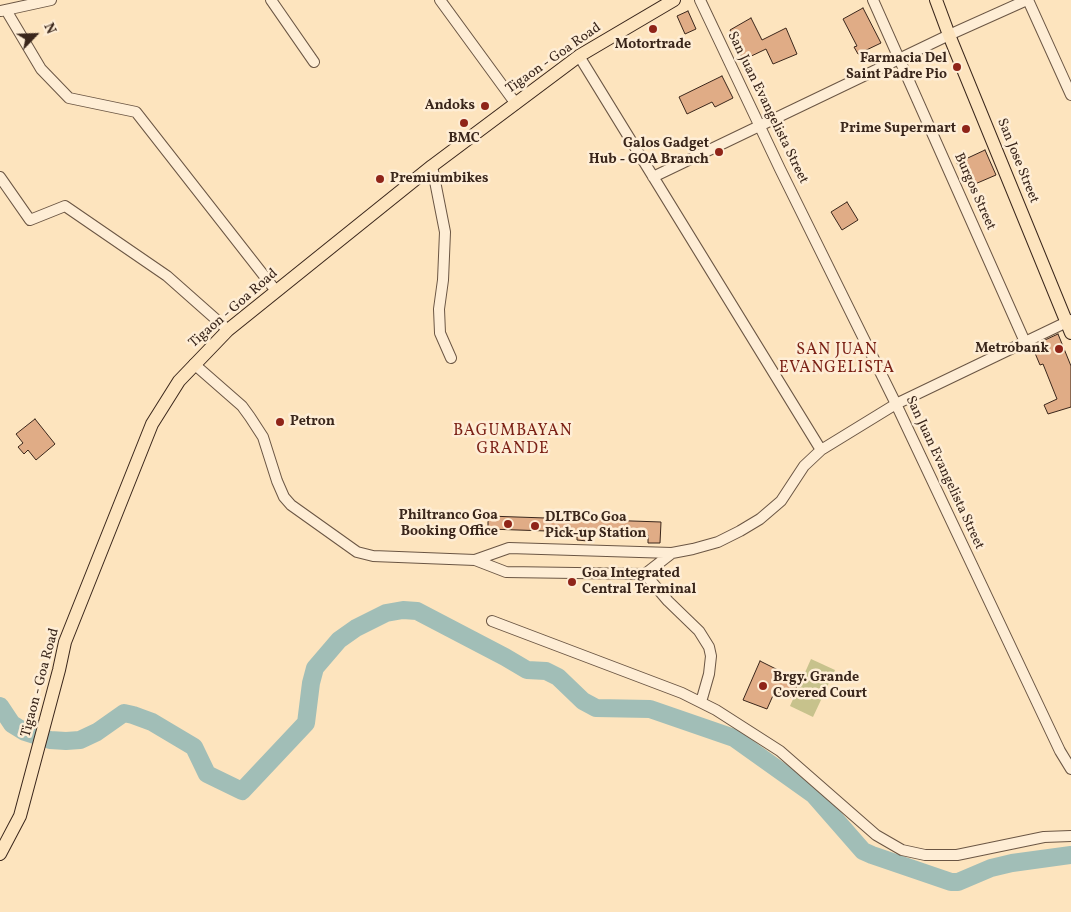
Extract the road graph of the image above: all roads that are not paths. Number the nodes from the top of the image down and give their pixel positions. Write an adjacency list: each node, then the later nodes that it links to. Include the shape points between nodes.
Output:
1 (51, 0): 9 (street)
2 (271, 0): 13 (street)
3 (440, 0): 15 (street)
4 (674, 0): 11 (main road, Tigaon - Goa Road)
5 (700, 0): 16 (street, San Juan Evangelista Street)
6 (872, 0): 12 (street, Burgos Street)
7 (936, 0): 10 (main road, San Jose Street)
8 (1027, 0): 10 (street); 14 (street)
9 (3, 11): 20 (street, via 41,69 69,98 136,112)
10 (948, 35): 12 (street); 21 (main road, San Jose Street)
11 (579, 56): 15 (main road, Tigaon - Goa Road); 19 (street)
12 (899, 59): 16 (street); 23 (street, Burgos Street)
13 (314, 62)
14 (1071, 95)
15 (516, 104): 17 (main road, Tigaon - Goa Road)
16 (760, 125): 19 (street); 26 (street, San Juan Evangelista Street)
17 (432, 166): 20 (main road, Tigaon - Goa Road); 24 (street, via 444,232 440,333)
18 (0, 177): 22 (street, via 30,220 65,206 167,276)
19 (653, 177): 27 (street)
20 (276, 291): 22 (main road, Tigaon - Goa Road)
21 (1069, 325): 23 (street)
22 (228, 330): 25 (main road, Tigaon - Goa Road)
23 (1025, 342): 26 (street)
24 (451, 358)
25 (194, 364): 29 (street, via 250,416 263,437 284,497 328,532 357,552 373,556); 35 (main road, Tigaon - Goa Road, via 179,381 152,424 65,642 20,816)
26 (896, 404): 27 (street); 33 (street, San Juan Evangelista Street, via 1060,751)
27 (821, 450): 28 (street, via 804,466 781,501 760,519 718,542)
28 (672, 552): 29 (street, via 509,548); 30 (street)
29 (475, 560): 30 (street, via 506,572)
30 (646, 574): 32 (street, via 699,631 709,647 709,674)
31 (492, 621): 32 (street)
32 (701, 702): 34 (street, via 780,750 876,835 902,850 926,856 957,854 1044,837)
33 (1071, 768)
34 (1071, 836)
35 (0, 854)

